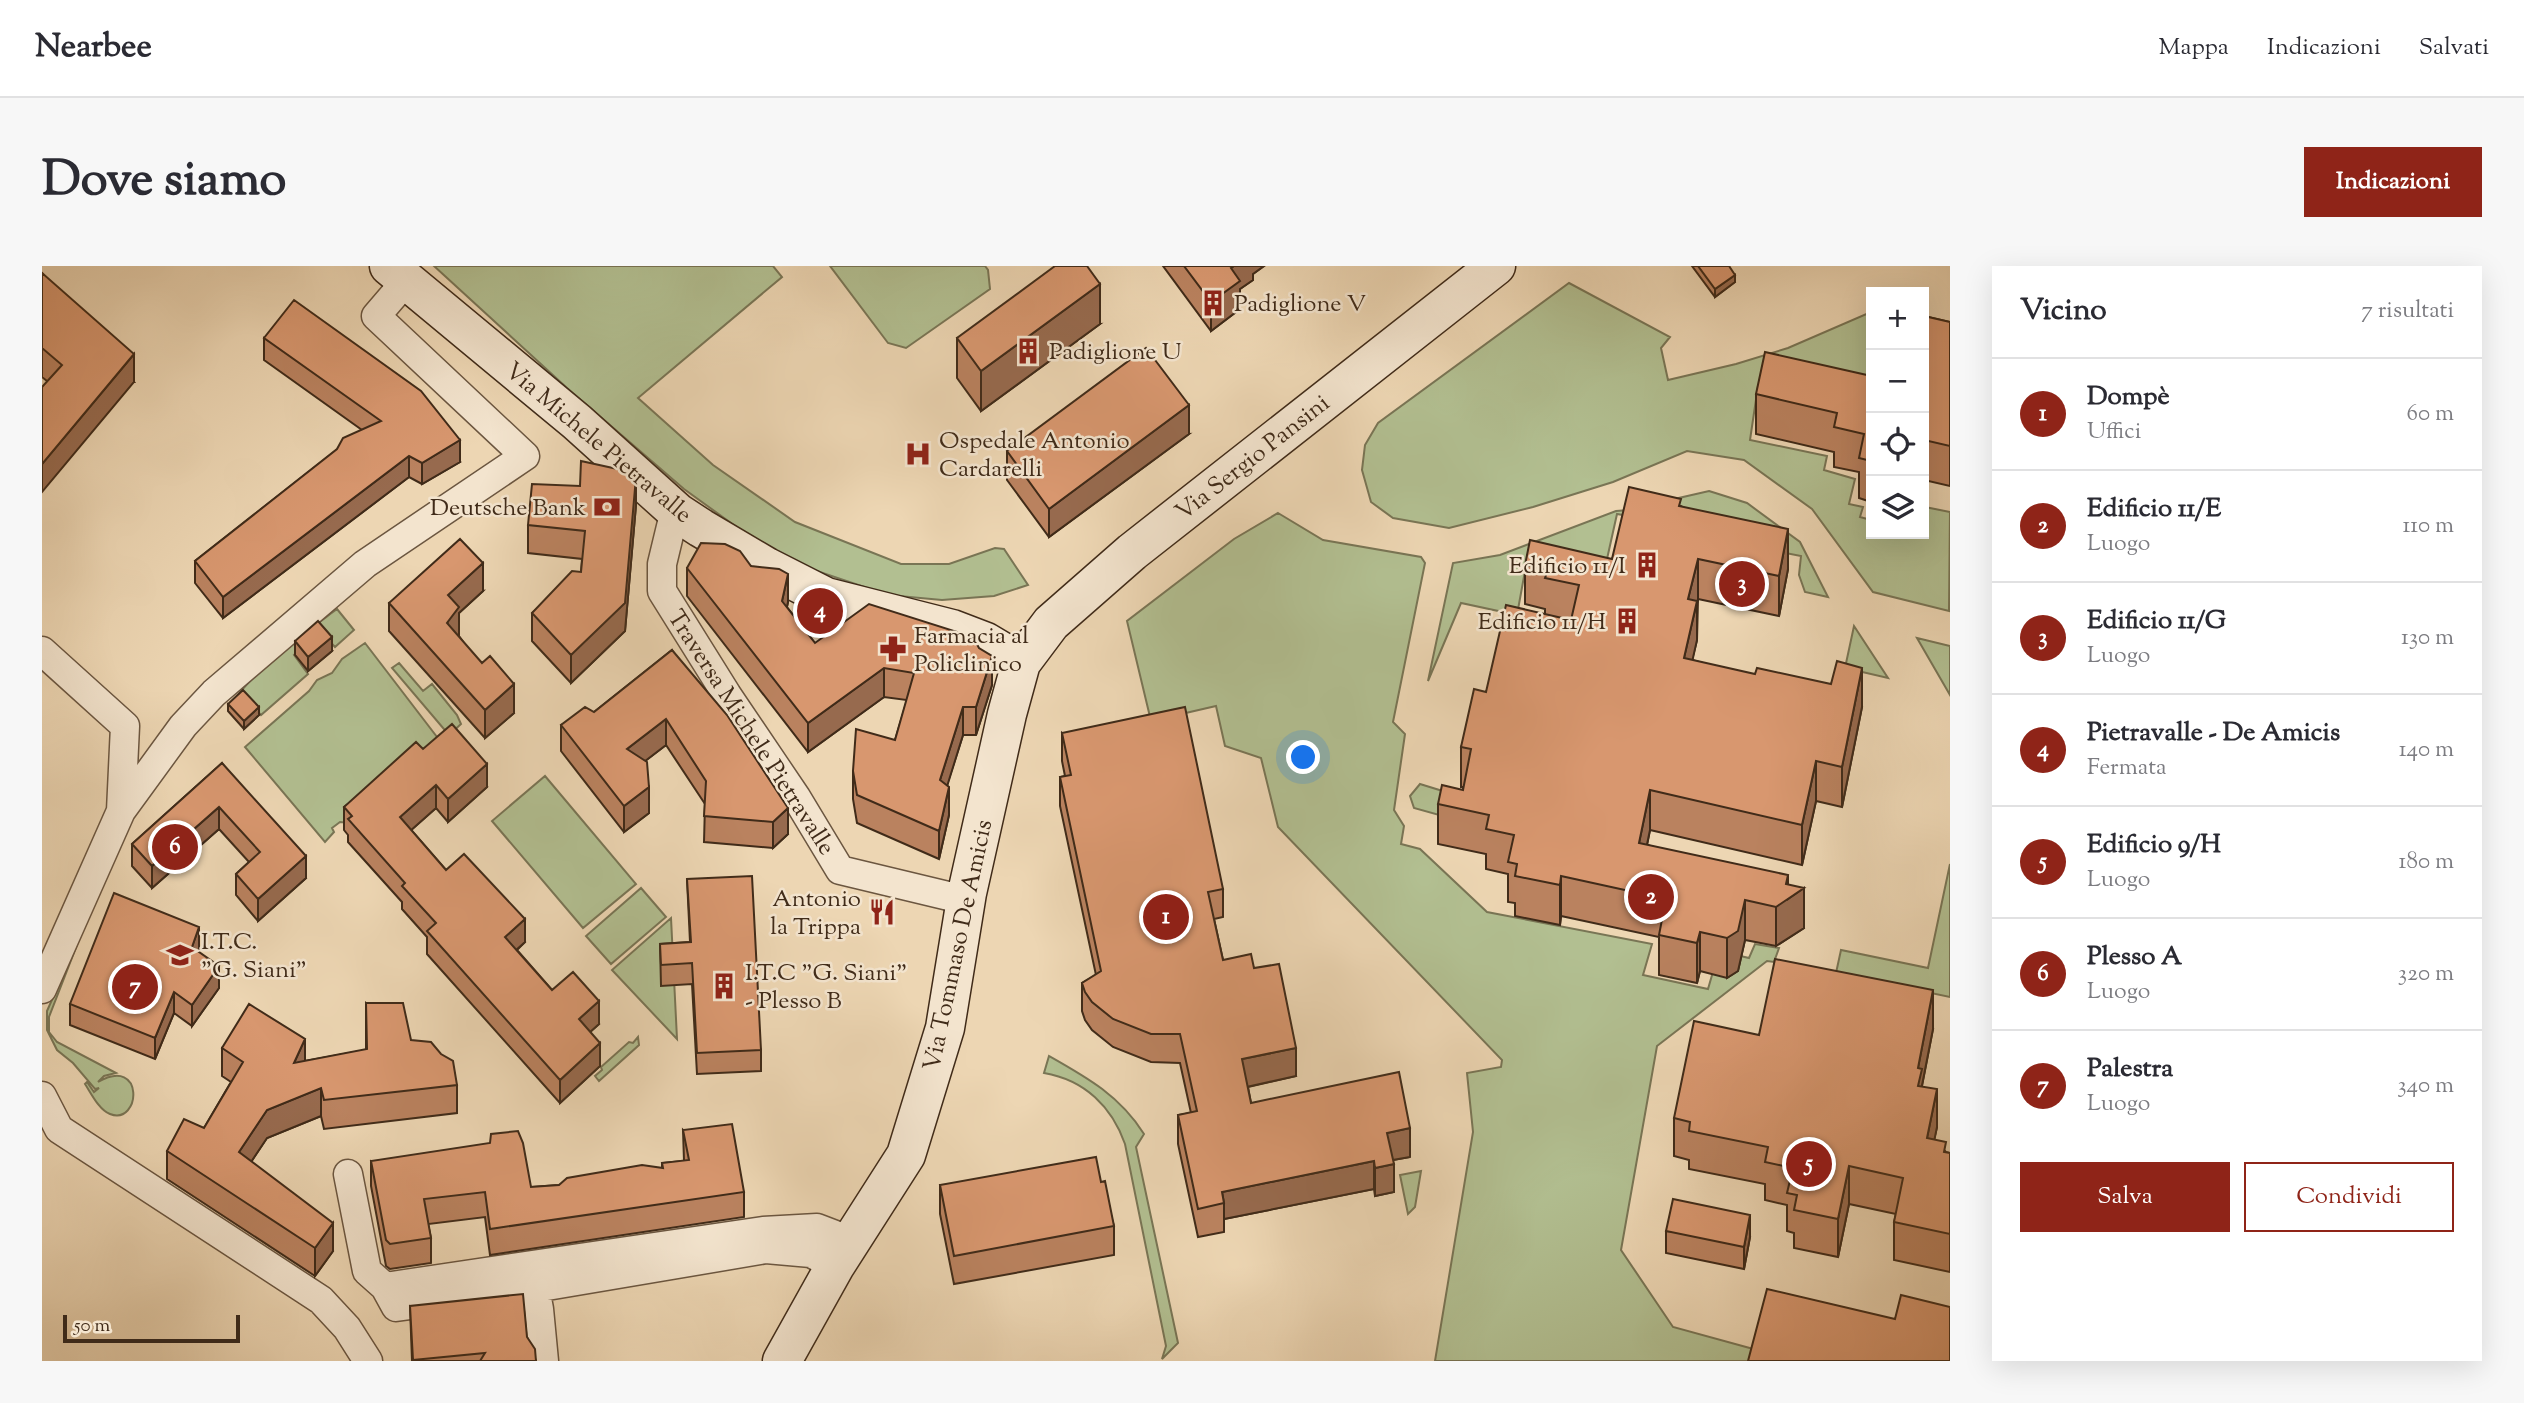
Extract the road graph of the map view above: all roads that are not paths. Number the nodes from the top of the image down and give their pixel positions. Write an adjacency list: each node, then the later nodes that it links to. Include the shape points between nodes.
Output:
1 (1496, 266): 5 (main road, Via Sergio Pansini, via 1132,552 1051,622)
2 (397, 274): 3 (main road, Via Michele Pietravalle, via 577,422); 6 (street, via 376,316 525,456 365,564 214,693 183,726)
3 (676, 512): 5 (main road, Via Michele Pietravalle, via 826,597 952,629); 7 (street, Traversa Michele Pietravalle, via 666,589 844,864)
4 (42, 651): 6 (street, via 125,726)
5 (1021, 663): 7 (main road, Via Tommaso De Amicis)
6 (121, 811): 8 (street)
7 (966, 897): 11 (main road, Via Tommaso De Amicis, via 945,1028 906,1155)
8 (42, 989)
9 (42, 1096): 14 (street, via 59,1129 321,1300 347,1328)
10 (348, 1174): 12 (street, via 367,1271)
11 (843, 1253): 12 (street, via 817,1228 763,1231); 13 (street, via 766,1249); 16 (main road, Via Tommaso De Amicis)
12 (385, 1287): 13 (street, via 396,1307)
13 (535, 1288): 15 (street)
14 (368, 1361)
15 (544, 1361)
16 (782, 1361)

